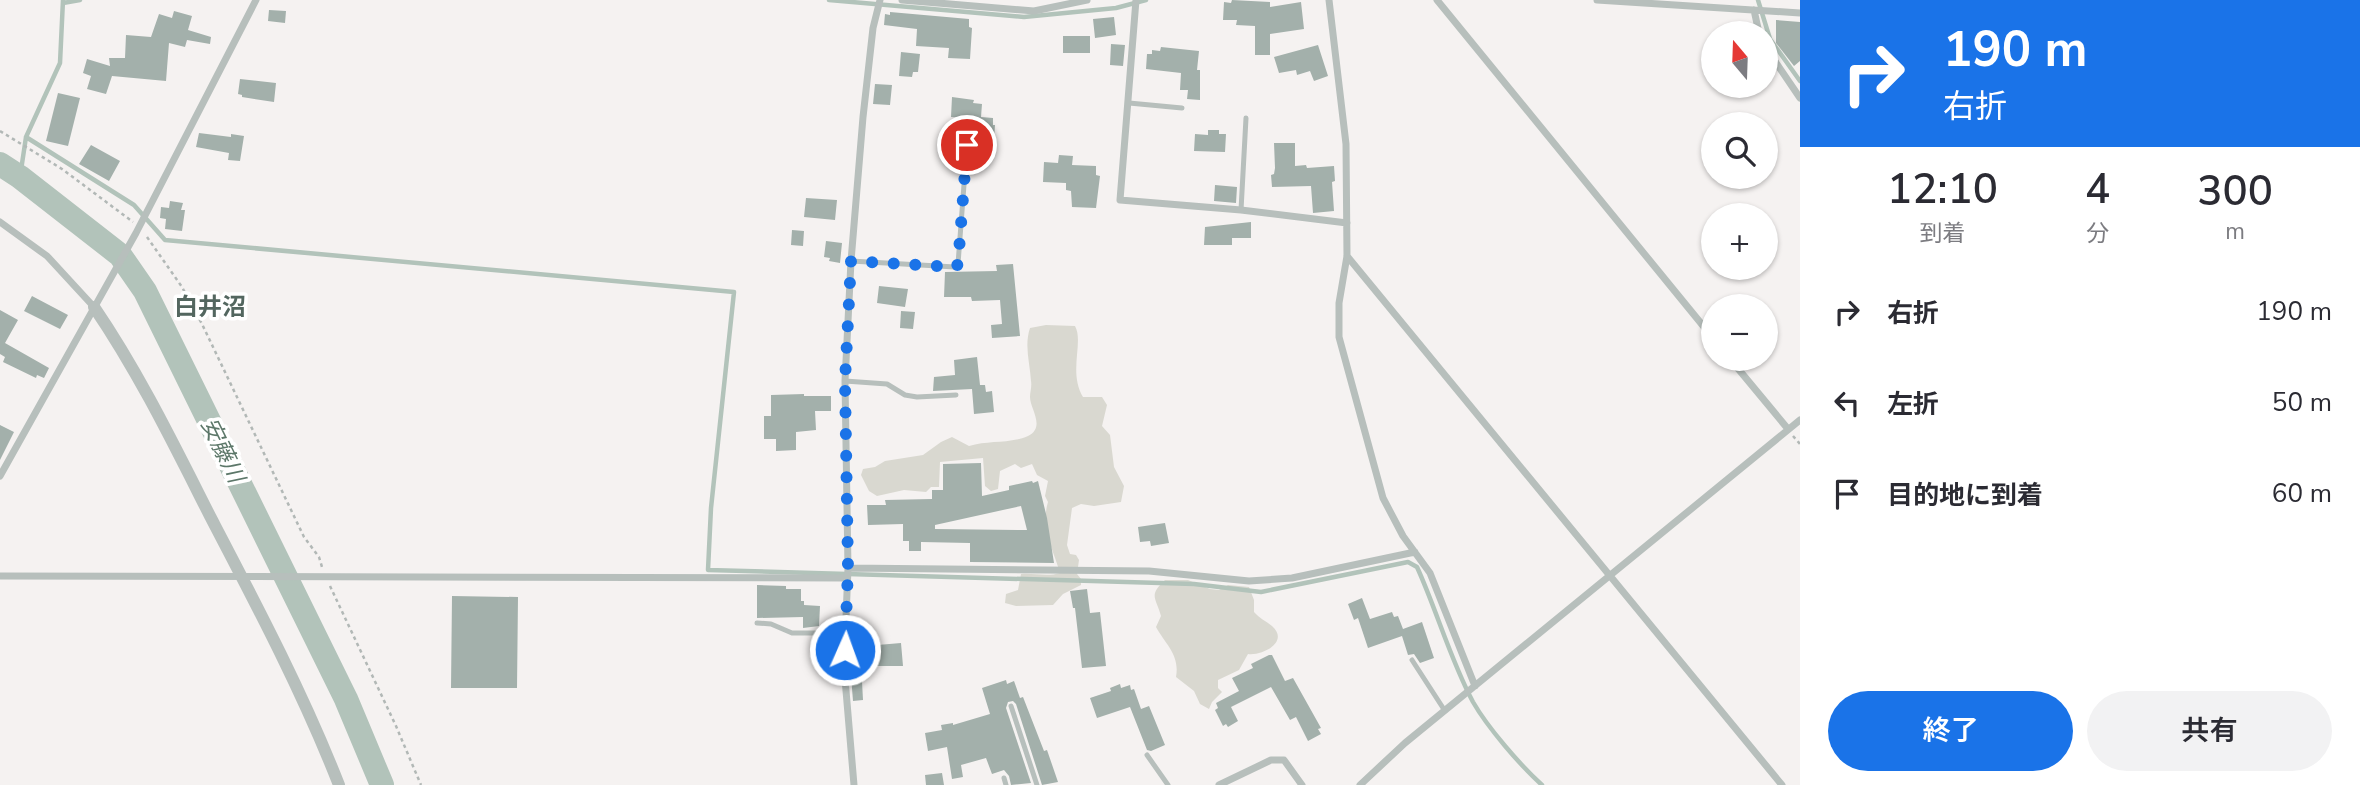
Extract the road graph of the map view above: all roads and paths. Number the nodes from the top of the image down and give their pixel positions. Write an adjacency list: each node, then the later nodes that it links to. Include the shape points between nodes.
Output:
1 (256, 0): 22 (street)
2 (880, 0): 24 (street, via 863,117)
3 (902, 0): 4 (street, via 1034,11)
4 (1087, 0)
5 (1136, 0): 14 (street)
6 (1329, 0): 21 (street, via 1346,144)
7 (1437, 0): 26 (street)
8 (1597, 0): 9 (street)
9 (1754, 10): 10 (street); 11 (street)
10 (1800, 13)
11 (1756, 21)
12 (1778, 66): 13 (street)
13 (1800, 98)
14 (1129, 103): 15 (lane); 19 (street, via 1120,200)
15 (1182, 108)
16 (1246, 118): 19 (lane)
17 (0, 131): 22 (path, via 62,169)
18 (967, 145): 24 (lane, via 956,267)
19 (1241, 210): 21 (street)
20 (0, 222): 25 (street, via 47,256)
21 (1347, 223): 23 (street)
22 (137, 230): 25 (street); 38 (path, via 159,251 197,315)
23 (1347, 256): 33 (street, via 1339,337 1382,498); 36 (street)
24 (851, 261): 28 (street)
25 (94, 307): 32 (street); 35 (street, via 139,378)
26 (1701, 323)
27 (1740, 371): 31 (street)
28 (845, 381): 29 (lane, via 887,384 917,397); 34 (street)
29 (956, 395)
30 (1800, 420): 31 (street)
31 (1788, 429): 36 (street)
32 (0, 476)
33 (1415, 552): 34 (street, via 1292,578 1248,581 1149,571); 43 (street, via 1430,573)
34 (848, 568): 39 (street)
35 (241, 575): 37 (street); 38 (street); 47 (street)
36 (1609, 575): 43 (street); 55 (street)
37 (0, 576)
38 (325, 576): 39 (street); 48 (path)
39 (847, 578): 41 (street)
40 (757, 624): 41 (lane, via 792,633)
41 (846, 633): 49 (street, via 844,667)
42 (1412, 660): 45 (lane)
43 (1475, 686): 45 (street)
44 (1011, 706): 50 (lane)
45 (1445, 711): 54 (street)
46 (1147, 755): 51 (lane)
47 (339, 785)
48 (421, 785)
49 (854, 785)
50 (1037, 785)
51 (1168, 785)
52 (1219, 785): 53 (street, via 1271,760 1284,760)
53 (1302, 785)
54 (1360, 785)
55 (1782, 785)

